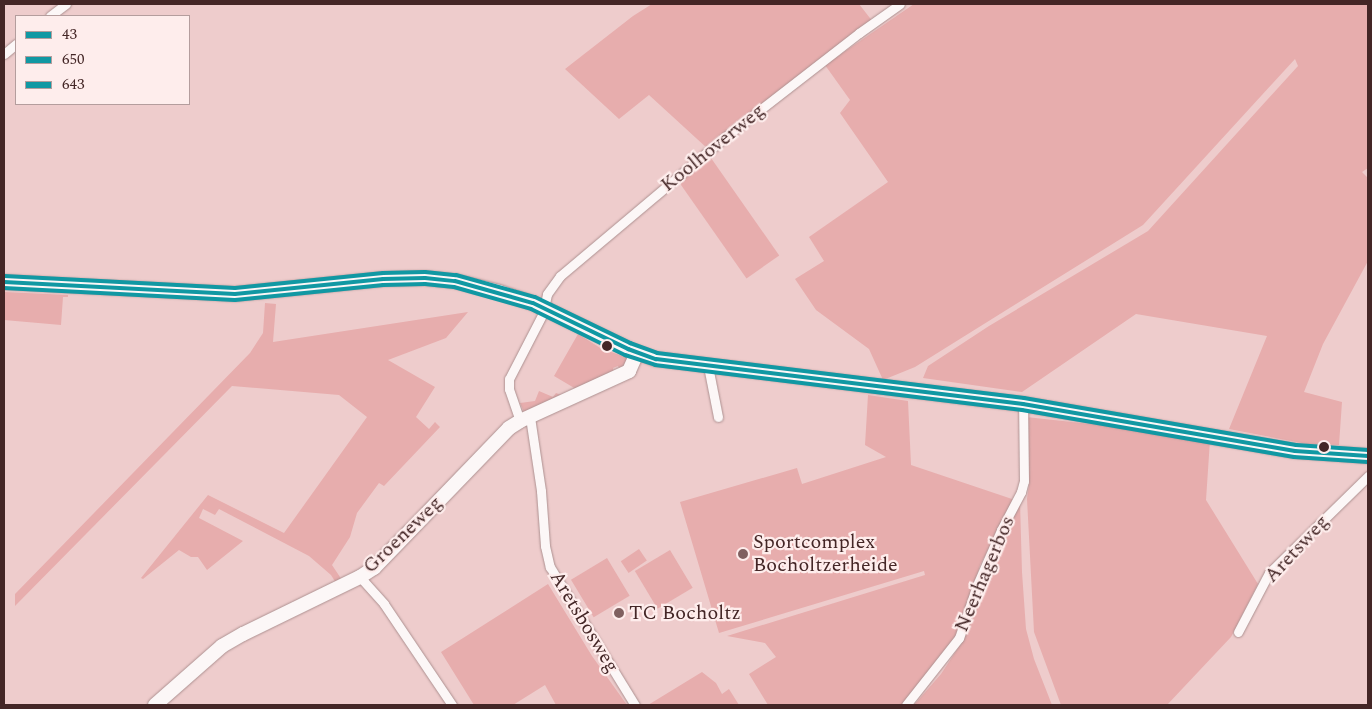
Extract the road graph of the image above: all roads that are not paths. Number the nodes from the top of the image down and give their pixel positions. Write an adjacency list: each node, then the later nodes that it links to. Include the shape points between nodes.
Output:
1 (66, 4): 3 (street)
2 (900, 4): 7 (street, Koolhoverweg, via 730,133 570,266 553,285)
3 (51, 15)
4 (15, 45): 5 (street)
5 (4, 54)
6 (4, 282): 7 (street, via 235,294 383,279 425,278 484,288)
7 (543, 308): 8 (street); 12 (street, Koolhoverweg, via 509,379 509,389)
8 (638, 353): 9 (street, via 656,359); 12 (street, Groeneweg, via 629,371)
9 (708, 366): 10 (street); 11 (street)
10 (1023, 404): 13 (street, via 1295,451); 20 (street, Neerhagerbos, via 1023,487 977,585 960,638)
11 (718, 417)
12 (525, 419): 15 (street, Groeneweg, via 510,428 384,559); 19 (street, Aretsbosweg, via 541,491 550,567)
13 (1368, 456)
14 (1368, 476): 16 (street, Aretsweg, via 1269,572)
15 (360, 577): 17 (street, Groeneweg, via 222,646); 18 (street, via 384,604)
16 (1238, 632)
17 (155, 705)
18 (452, 705)
19 (635, 705)
20 (906, 705)

